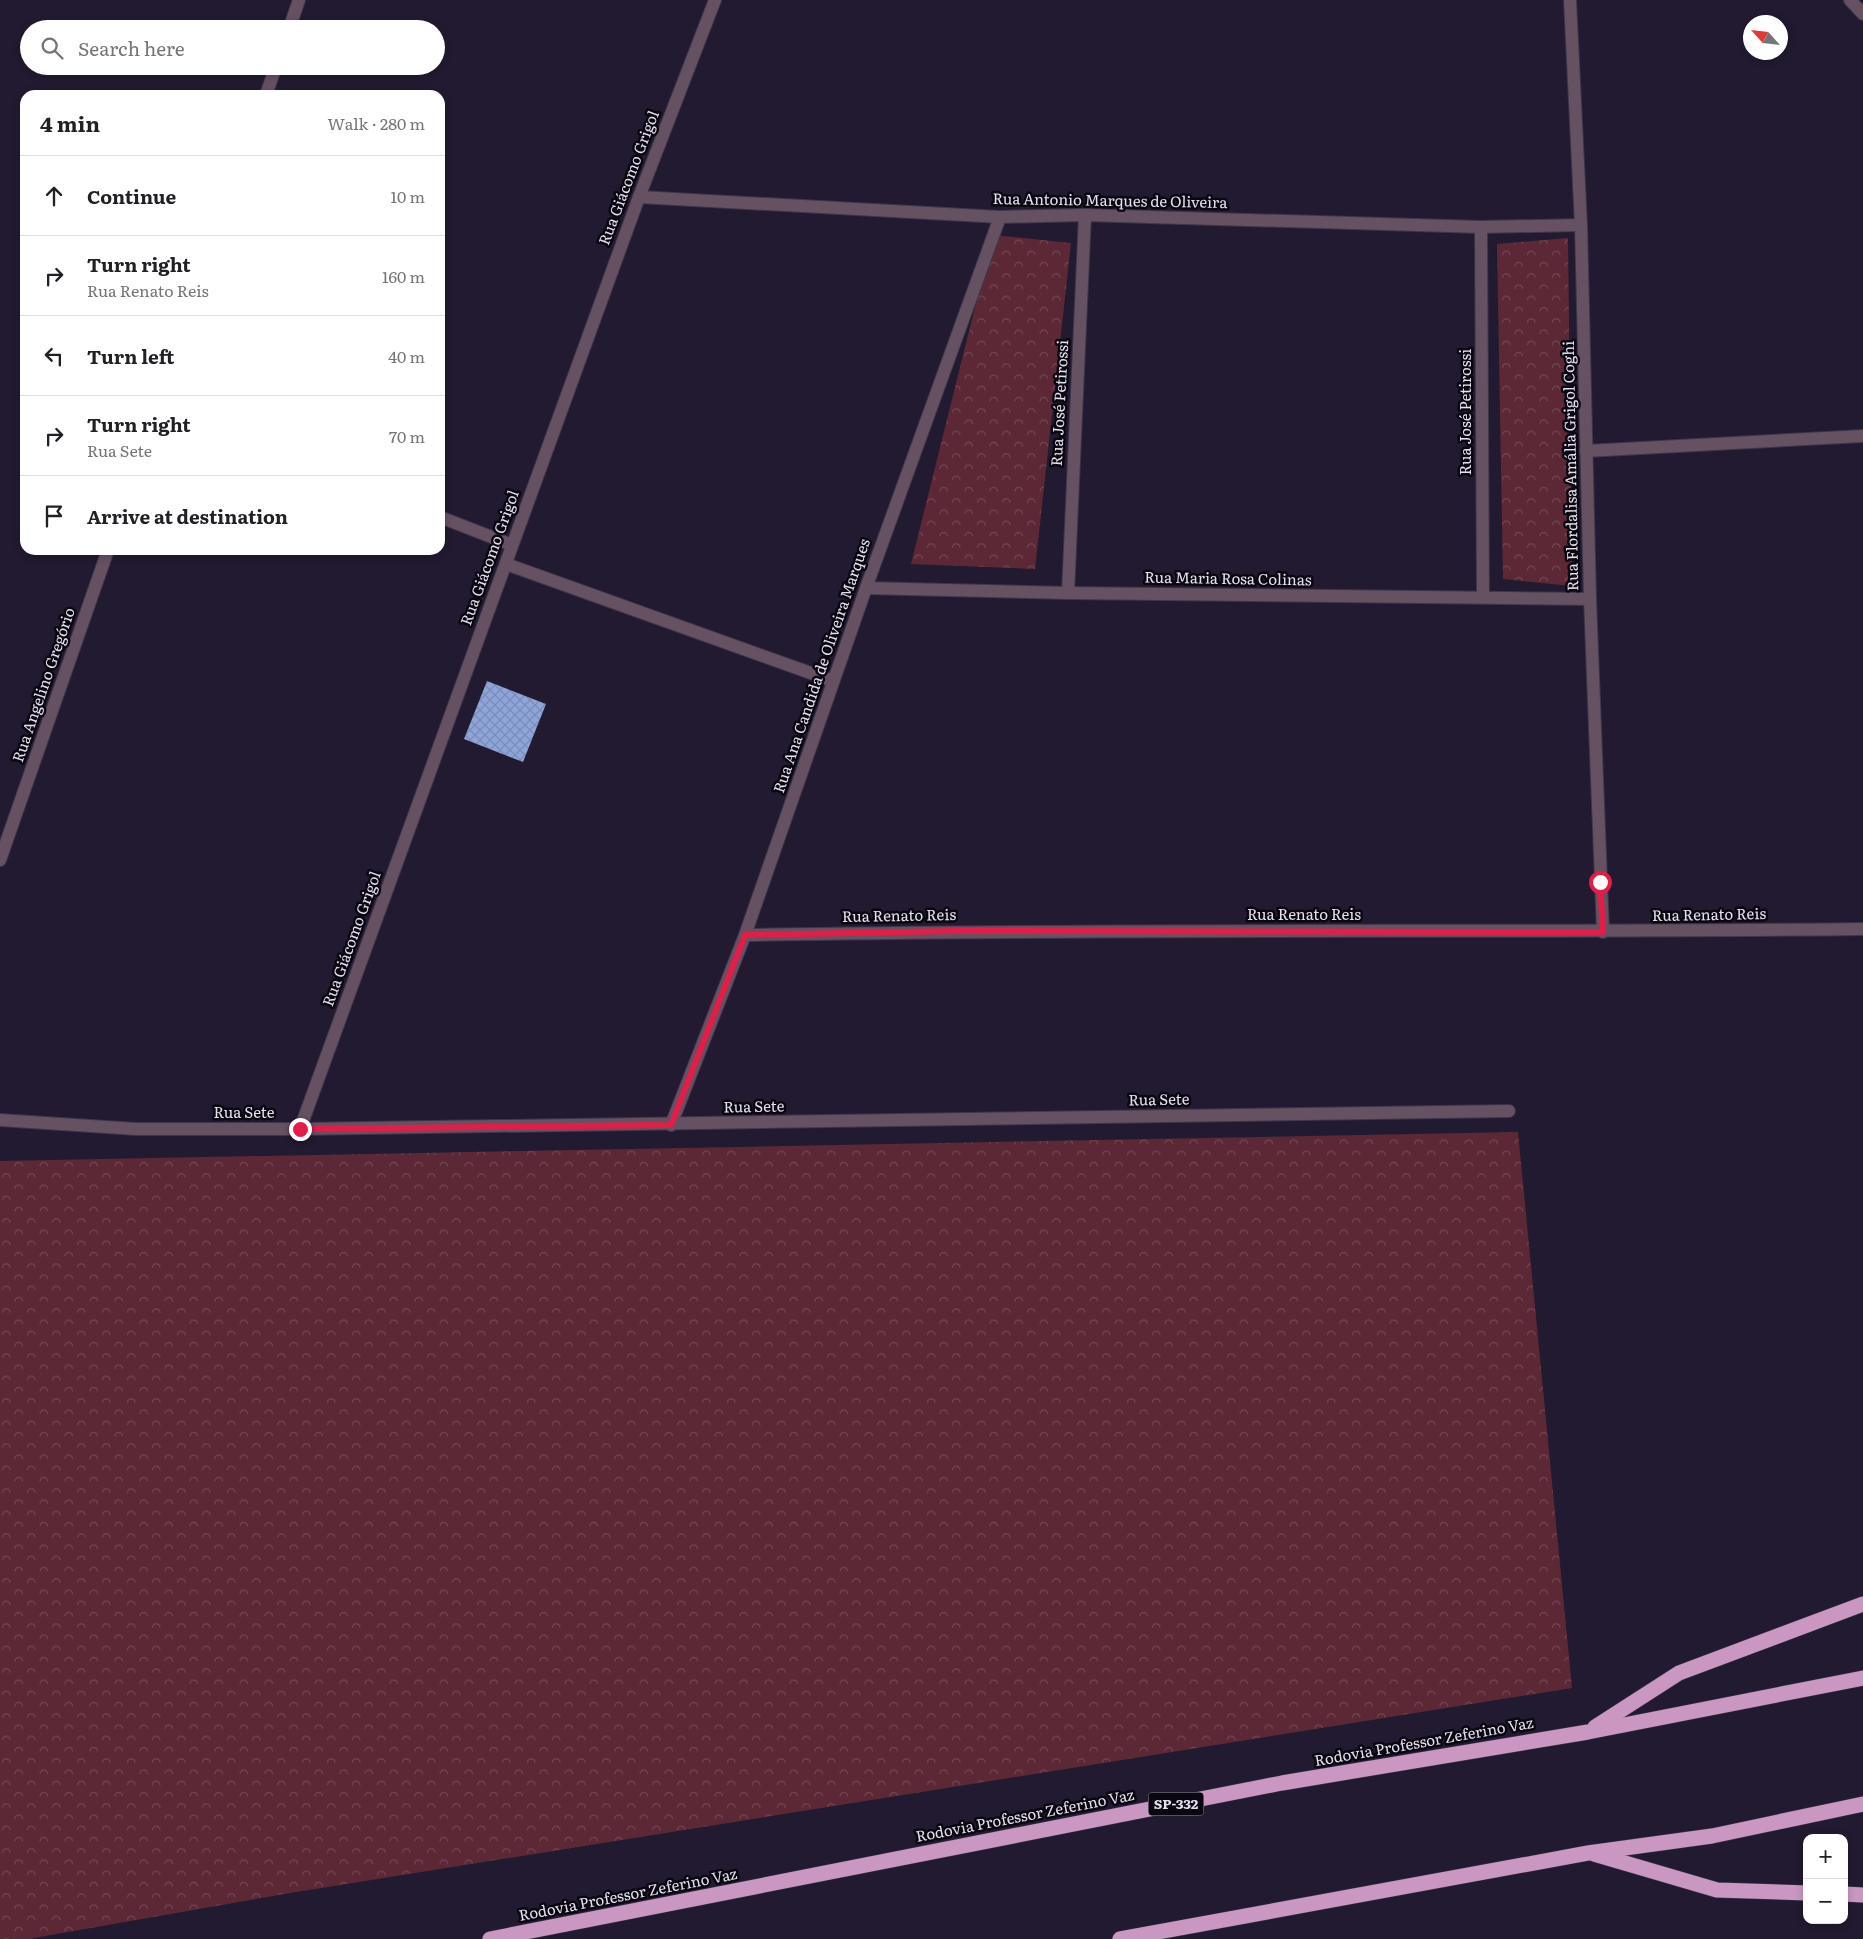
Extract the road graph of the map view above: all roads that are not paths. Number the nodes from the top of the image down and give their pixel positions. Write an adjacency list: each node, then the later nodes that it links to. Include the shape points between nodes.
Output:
1 (300, 0): 6 (street)
2 (715, 0): 9 (street, Rua Giácomo Grigol)
3 (1570, 0): 12 (street, Rua Flordalisa Amália Grigol Coghi)
4 (1850, 0): 5 (street)
5 (1863, 14)
6 (293, 20)
7 (273, 75): 8 (street)
8 (268, 90)
9 (639, 198): 11 (street, Rua Antonio Marques de Oliveira); 17 (street, Rua Giácomo Grigol)
10 (1085, 215): 11 (street, Rua Antonio Marques de Oliveira); 13 (street, Rua Antonio Marques de Oliveira); 21 (street, Rua José Petirossi)
11 (1000, 217): 20 (street, Rua Ana Candida de Oliveira Marques)
12 (1581, 225): 13 (street, Rua Antonio Marques de Oliveira); 15 (street, Rua Flordalisa Amália Grigol Coghi)
13 (1481, 227): 22 (street, Rua José Petirossi)
14 (1863, 436): 15 (street)
15 (1586, 451): 23 (street, Rua Flordalisa Amália Grigol Coghi)
16 (445, 519): 17 (street)
17 (512, 545): 19 (street, Rua Giácomo Grigol)
18 (106, 555): 25 (street, Rua Angelino Gregório)
19 (506, 564): 24 (street); 32 (street, Rua Giácomo Grigol)
20 (866, 588): 21 (street, Rua Maria Rosa Colinas); 24 (street, Rua Ana Candida de Oliveira Marques)
21 (1068, 593): 22 (street, Rua Maria Rosa Colinas)
22 (1483, 597): 23 (street, Rua Maria Rosa Colinas)
23 (1590, 599): 27 (street, Rua Flordalisa Amália Grigol Coghi)
24 (834, 681): 28 (street, Rua Ana Candida de Oliveira Marques)
25 (0, 860)
26 (1863, 929): 27 (street, Rua Renato Reis)
27 (1603, 932): 28 (street, Rua Renato Reis, via 954,931)
28 (745, 935): 31 (street, Rua Ana Candida de Oliveira Marques)
29 (1509, 1111): 31 (street, Rua Sete)
30 (0, 1120): 32 (street, Rua Sete, via 136,1129)
31 (671, 1125): 32 (street, Rua Sete)
32 (300, 1129)
33 (1863, 1604): 35 (highway, via 1679,1673)
34 (1863, 1678): 35 (highway, Rodovia Professor Zeferino Vaz / SP-332)
35 (1588, 1732): 41 (highway, Rodovia Professor Zeferino Vaz / SP-332, via 1282,1783)
36 (1863, 1804): 37 (highway, via 1712,1836)
37 (1588, 1853): 38 (highway, via 1717,1890); 42 (highway)
38 (1803, 1893)
39 (1848, 1894): 40 (highway)
40 (1863, 1895)
41 (490, 1939)
42 (1120, 1939)

